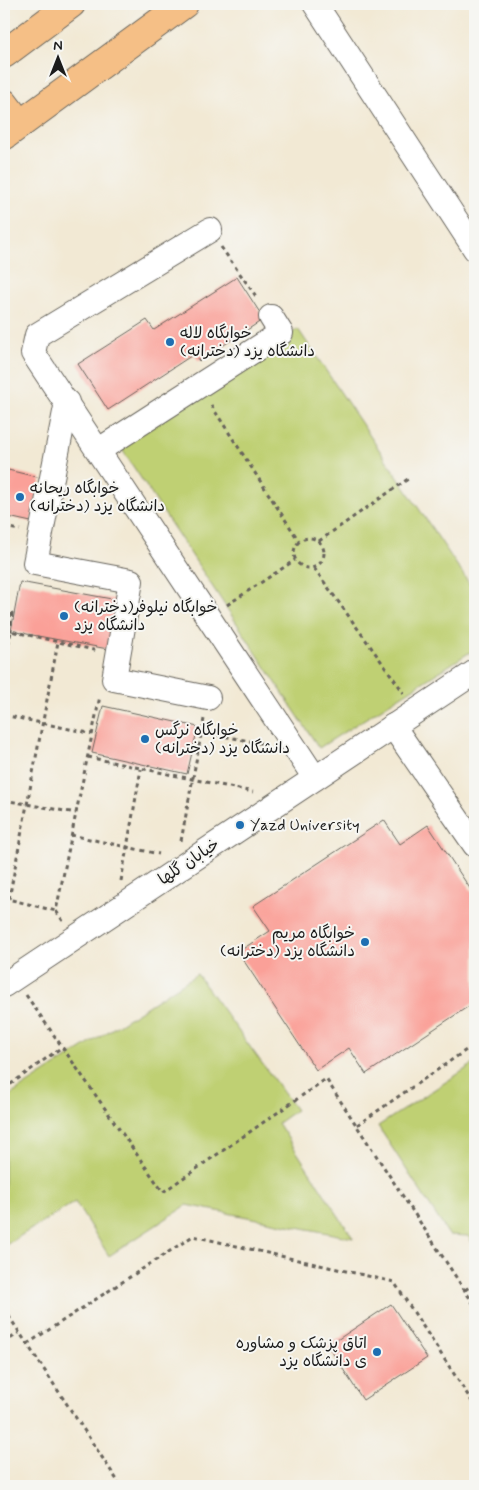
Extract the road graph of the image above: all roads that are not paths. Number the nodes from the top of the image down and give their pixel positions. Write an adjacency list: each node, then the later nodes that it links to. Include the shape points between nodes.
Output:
1 (71, 4): 4 (main road)
2 (184, 4): 6 (main road)
3 (315, 4): 8 (lane)
4 (4, 54)
5 (4, 103): 6 (main road)
6 (12, 130)
7 (210, 230): 10 (lane, via 36,335 34,353)
8 (475, 248)
9 (270, 317): 11 (lane, via 281,333)
10 (66, 402): 11 (lane); 13 (lane, via 35,563 131,581 114,679)
11 (99, 450): 15 (lane)
12 (475, 672): 14 (lane, خیابان گلها)
13 (208, 698)
14 (393, 726): 15 (lane, خیابان گلها); 16 (lane)
15 (315, 778): 17 (lane, خیابان گلها, via 184,860 116,911)
16 (475, 845)
17 (9, 982)

